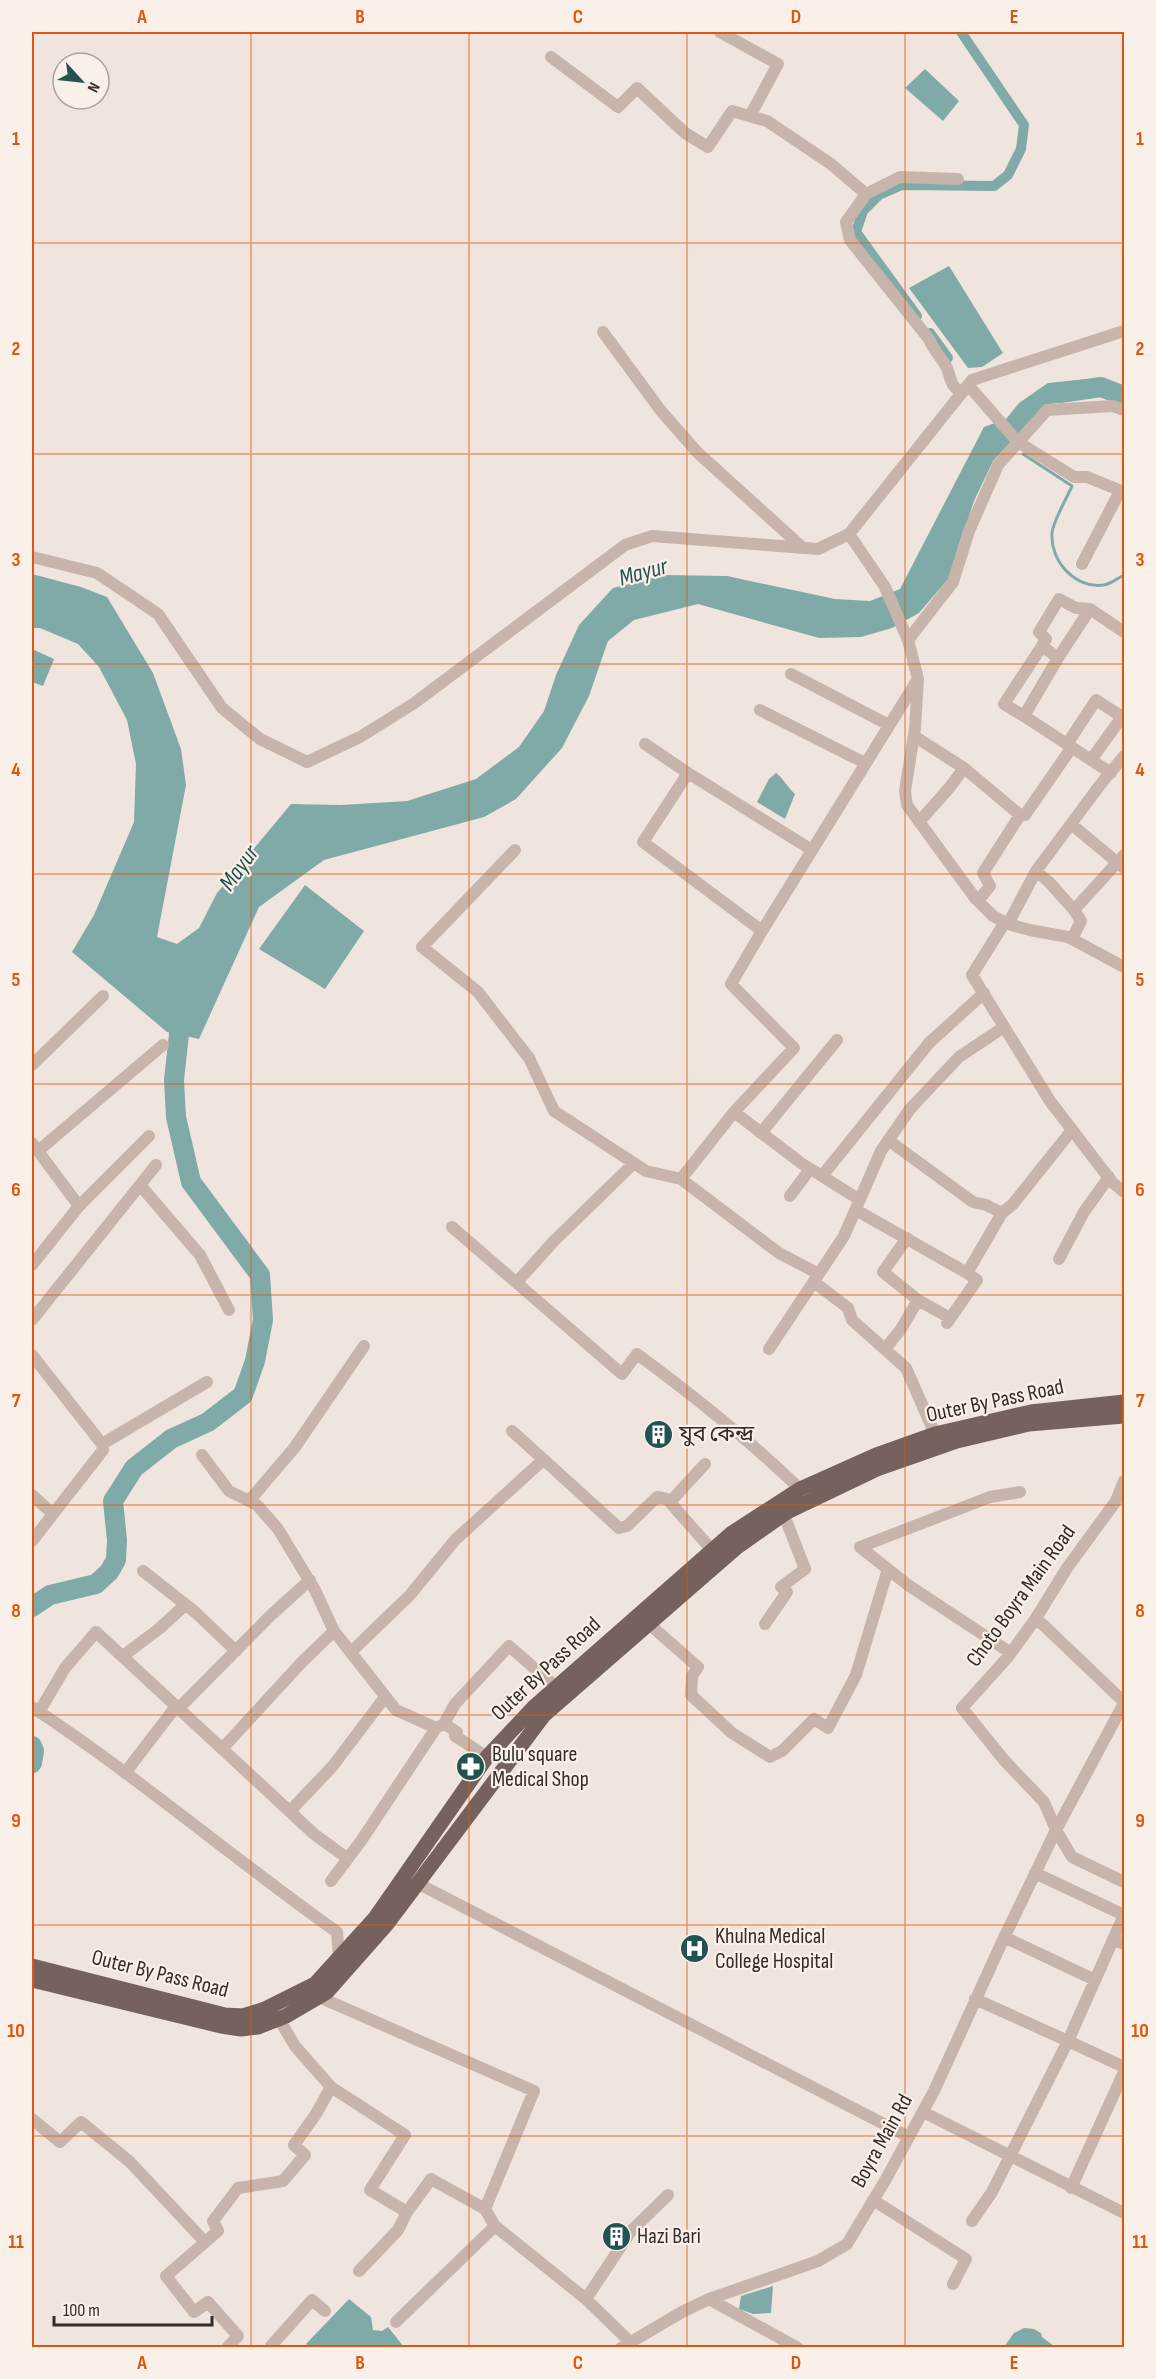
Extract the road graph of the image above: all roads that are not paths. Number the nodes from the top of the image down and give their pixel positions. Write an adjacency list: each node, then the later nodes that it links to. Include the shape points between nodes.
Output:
1 (720, 32): 3 (street, via 778,64)
2 (551, 57): 3 (street, via 618,107 637,88 685,133 708,147 732,111)
3 (750, 116): 5 (street, via 767,121 831,164)
4 (958, 179): 5 (street, via 900,177)
5 (866, 194): 8 (street, via 846,222 850,240 929,339 946,367 951,385)
6 (1125, 331): 8 (street, via 972,380)
7 (603, 332): 13 (street, via 661,411 698,453)
8 (964, 389): 10 (street); 12 (street)
9 (1125, 410): 10 (street, via 1113,406 1047,410)
10 (1018, 441): 11 (street, via 1074,477 1087,477); 18 (street, via 998,465 969,531 953,582)
11 (1123, 492): 15 (street)
12 (849, 534): 13 (street, via 818,549); 18 (street, via 885,587)
13 (803, 548): 14 (street, via 652,536 625,544 413,704 360,737 307,762 260,739 222,708 158,614 97,573)
14 (32, 557)
15 (1082, 564)
16 (1090, 609): 17 (street); 19 (street, via 1076,608 1059,599 1040,632 1046,639); 20 (street)
17 (1125, 632)
18 (905, 634): 22 (street)
19 (1042, 646): 20 (street); 24 (street, via 1004,704)
20 (1058, 658): 24 (street)
21 (791, 674): 26 (street)
22 (918, 679): 26 (street); 27 (street)
23 (760, 710): 32 (street)
24 (1024, 716): 29 (street)
25 (1124, 716): 29 (street, via 1096,700); 31 (street)
26 (889, 725): 32 (street)
27 (914, 736): 33 (street); 37 (street, via 905,791 907,805)
28 (645, 744): 34 (street)
29 (1069, 745): 31 (street); 36 (street, via 1025,815)
30 (1125, 756): 35 (street)
31 (1091, 760): 35 (street)
32 (866, 764): 40 (street)
33 (964, 768): 36 (street); 37 (street)
34 (688, 773): 40 (street); 46 (street, via 643,842)
35 (1111, 773): 38 (street)
36 (1020, 815): 43 (street, via 983,873 990,886)
37 (919, 822): 43 (street)
38 (1071, 824): 41 (street); 42 (street)
39 (515, 850): 61 (street, via 422,946 478,992 529,1058 554,1111)
40 (812, 850): 46 (street)
41 (1122, 862): 44 (street)
42 (1036, 871): 44 (street); 45 (street)
43 (978, 901): 45 (street)
44 (1074, 910): 47 (street, via 1081,921)
45 (1007, 923): 47 (street); 49 (street, via 972,975)
46 (762, 931): 55 (street, via 731,984 794,1048)
47 (1072, 939): 48 (street)
48 (1125, 967)
49 (984, 993): 51 (street); 64 (street, via 929,1043)
50 (103, 996): 54 (street)
51 (1004, 1027): 56 (street); 59 (street, via 959,1057 910,1108)
52 (837, 1040): 57 (street)
53 (163, 1045): 60 (street)
54 (32, 1065)
55 (734, 1112): 57 (street); 66 (street)
56 (1072, 1130): 65 (street); 72 (street)
57 (761, 1133): 63 (street)
58 (149, 1136): 71 (street)
59 (888, 1140): 70 (street); 72 (street, via 973,1202)
60 (35, 1147): 71 (street)
61 (634, 1163): 66 (street, via 646,1171); 79 (street)
62 (156, 1165): 67 (street)
63 (810, 1169): 64 (street); 69 (street)
64 (822, 1176): 70 (street)
65 (1109, 1177): 68 (street); 75 (street, via 1084,1212)
66 (681, 1179): 78 (street)
67 (140, 1185): 81 (street, via 200,1255); 82 (street)
68 (1125, 1192)
69 (790, 1196)
70 (858, 1205): 74 (street); 78 (street)
71 (79, 1206): 76 (street)
72 (1002, 1213): 77 (street)
73 (452, 1227): 79 (street)
74 (907, 1238): 77 (street); 80 (street, via 883,1272)
75 (1059, 1259)
76 (32, 1265)
77 (967, 1273): 80 (street, via 977,1280 948,1321)
78 (817, 1278): 84 (street); 85 (street, via 848,1308 852,1320)
79 (517, 1282): 97 (street, via 622,1374 637,1354 760,1451)
80 (918, 1300): 85 (street)
81 (230, 1310)
82 (32, 1320)
83 (363, 1346): 100 (street, via 295,1447)
84 (769, 1349)
85 (885, 1349): 91 (street, via 906,1368)
86 (32, 1355): 92 (street)
87 (207, 1382): 92 (street)
88 (1125, 1402): 91 (main road, Outer By Pass Road, via 1031,1412)
89 (1125, 1416): 103 (main road, Outer By Pass Road, via 1029,1424 957,1441 877,1469)
90 (512, 1431): 94 (street)
91 (935, 1434): 97 (main road, Outer By Pass Road)
92 (102, 1444): 102 (street, via 103,1450)
93 (202, 1455): 100 (street, via 229,1491)
94 (543, 1460): 101 (street, via 619,1528 627,1526 657,1497); 115 (street, via 455,1540 410,1596)
95 (705, 1464): 101 (street)
96 (1125, 1481): 110 (street, Choto Boyra Main Road, via 1116,1501)
97 (800, 1489): 105 (main road, Outer By Pass Road)
98 (1020, 1492): 106 (street, via 990,1497 860,1547)
99 (32, 1495): 102 (street)
100 (249, 1501): 108 (street, via 278,1529)
101 (670, 1502): 105 (street)
102 (53, 1514): 104 (street)
103 (784, 1515): 111 (main road, Outer By Pass Road, via 737,1547); 112 (street, via 805,1569 781,1587 787,1592)
104 (32, 1542)
105 (712, 1550): 118 (main road, Outer By Pass Road)
106 (888, 1569): 111 (street, via 856,1675 828,1728 814,1719 770,1758 732,1732 692,1695 692,1676 698,1667); 116 (street)
107 (143, 1571): 109 (street)
108 (310, 1580): 113 (street); 114 (street)
109 (185, 1605): 114 (street); 117 (street)
110 (1036, 1618): 116 (street, Choto Boyra Main Road); 120 (street)
111 (649, 1623): 133 (main road, Outer By Pass Road, via 544,1715)
112 (765, 1624)
113 (334, 1631): 115 (street); 124 (street)
114 (236, 1651): 121 (street)
115 (351, 1652): 119 (street)
116 (1011, 1653): 128 (street, Choto Boyra Main Road, via 962,1708 1044,1802)
117 (123, 1656): 121 (street); 122 (street, via 96,1632)
118 (556, 1687): 123 (street, via 509,1646 454,1704); 125 (main road, Outer By Pass Road)
119 (386, 1697): 123 (street, via 396,1710); 127 (street, via 332,1767)
120 (1125, 1702): 128 (street, Boyra Main Rd)
121 (179, 1708): 124 (street); 126 (street, via 174,1709)
122 (35, 1709): 126 (street)
123 (440, 1726): 125 (street, via 457,1732 455,1736); 129 (street)
124 (222, 1749): 127 (street)
125 (487, 1757): 136 (main road, Outer By Pass Road, via 375,1918)
126 (124, 1773): 136 (street, via 337,1932)
127 (290, 1811): 129 (street)
128 (1056, 1830): 130 (street, Boyra Main Rd); 132 (street, Choto Boyra Main Road, via 1072,1857)
129 (347, 1858): 131 (street)
130 (1035, 1873): 134 (street, Boyra Main Rd); 135 (street, via 1124,1915)
131 (331, 1881)
132 (1125, 1882)
133 (417, 1883): 140 (main road, Outer By Pass Road, via 387,1924); 149 (street)
134 (1004, 1937): 139 (street); 141 (street, Boyra Main Rd)
135 (1119, 1941): 139 (street)
136 (339, 1958): 137 (main road, Outer By Pass Road, via 315,1983 243,2016 225,2015)
137 (32, 1966)
138 (32, 1980): 142 (main road, Outer By Pass Road, via 221,2026 250,2028)
139 (1095, 1980): 143 (street)
140 (319, 1997): 142 (main road, Outer By Pass Road); 154 (street, via 534,2091)
141 (975, 1999): 143 (street); 147 (street, Boyra Main Rd)
142 (279, 2019): 146 (street, via 295,2046)
143 (1068, 2041): 144 (street); 150 (street)
144 (1125, 2067)
145 (1125, 2072): 151 (street)
146 (331, 2087): 155 (street, via 405,2135 370,2190); 159 (street, via 294,2145 305,2155 283,2181 238,2188 213,2221 218,2231)
147 (923, 2112): 149 (street, Boyra Main Rd); 150 (street)
148 (32, 2119): 159 (street, via 60,2142 81,2122 130,2162)
149 (909, 2136): 153 (street, Boyra Main Rd)
150 (1009, 2155): 151 (street); 157 (street, via 992,2192)
151 (1071, 2188): 156 (street)
152 (668, 2195): 162 (street, via 631,2231)
153 (873, 2200): 161 (street, via 966,2259); 163 (street, Boyra Main Rd, via 847,2244 818,2261)
154 (485, 2209): 155 (street, via 431,2179); 158 (street)
155 (407, 2212): 160 (street, via 398,2230)
156 (1125, 2213)
157 (972, 2221)
158 (495, 2226): 162 (street); 165 (street)
159 (205, 2242): 167 (street, via 166,2276 194,2312 208,2302 238,2336)
160 (359, 2271)
161 (953, 2284)
162 (586, 2299): 166 (street)
163 (709, 2299): 166 (street, Boyra Main Rd); 169 (street)
164 (325, 2311): 168 (street, via 312,2300)
165 (396, 2322)
166 (625, 2344)
167 (227, 2348)
168 (273, 2348)
169 (798, 2348)

